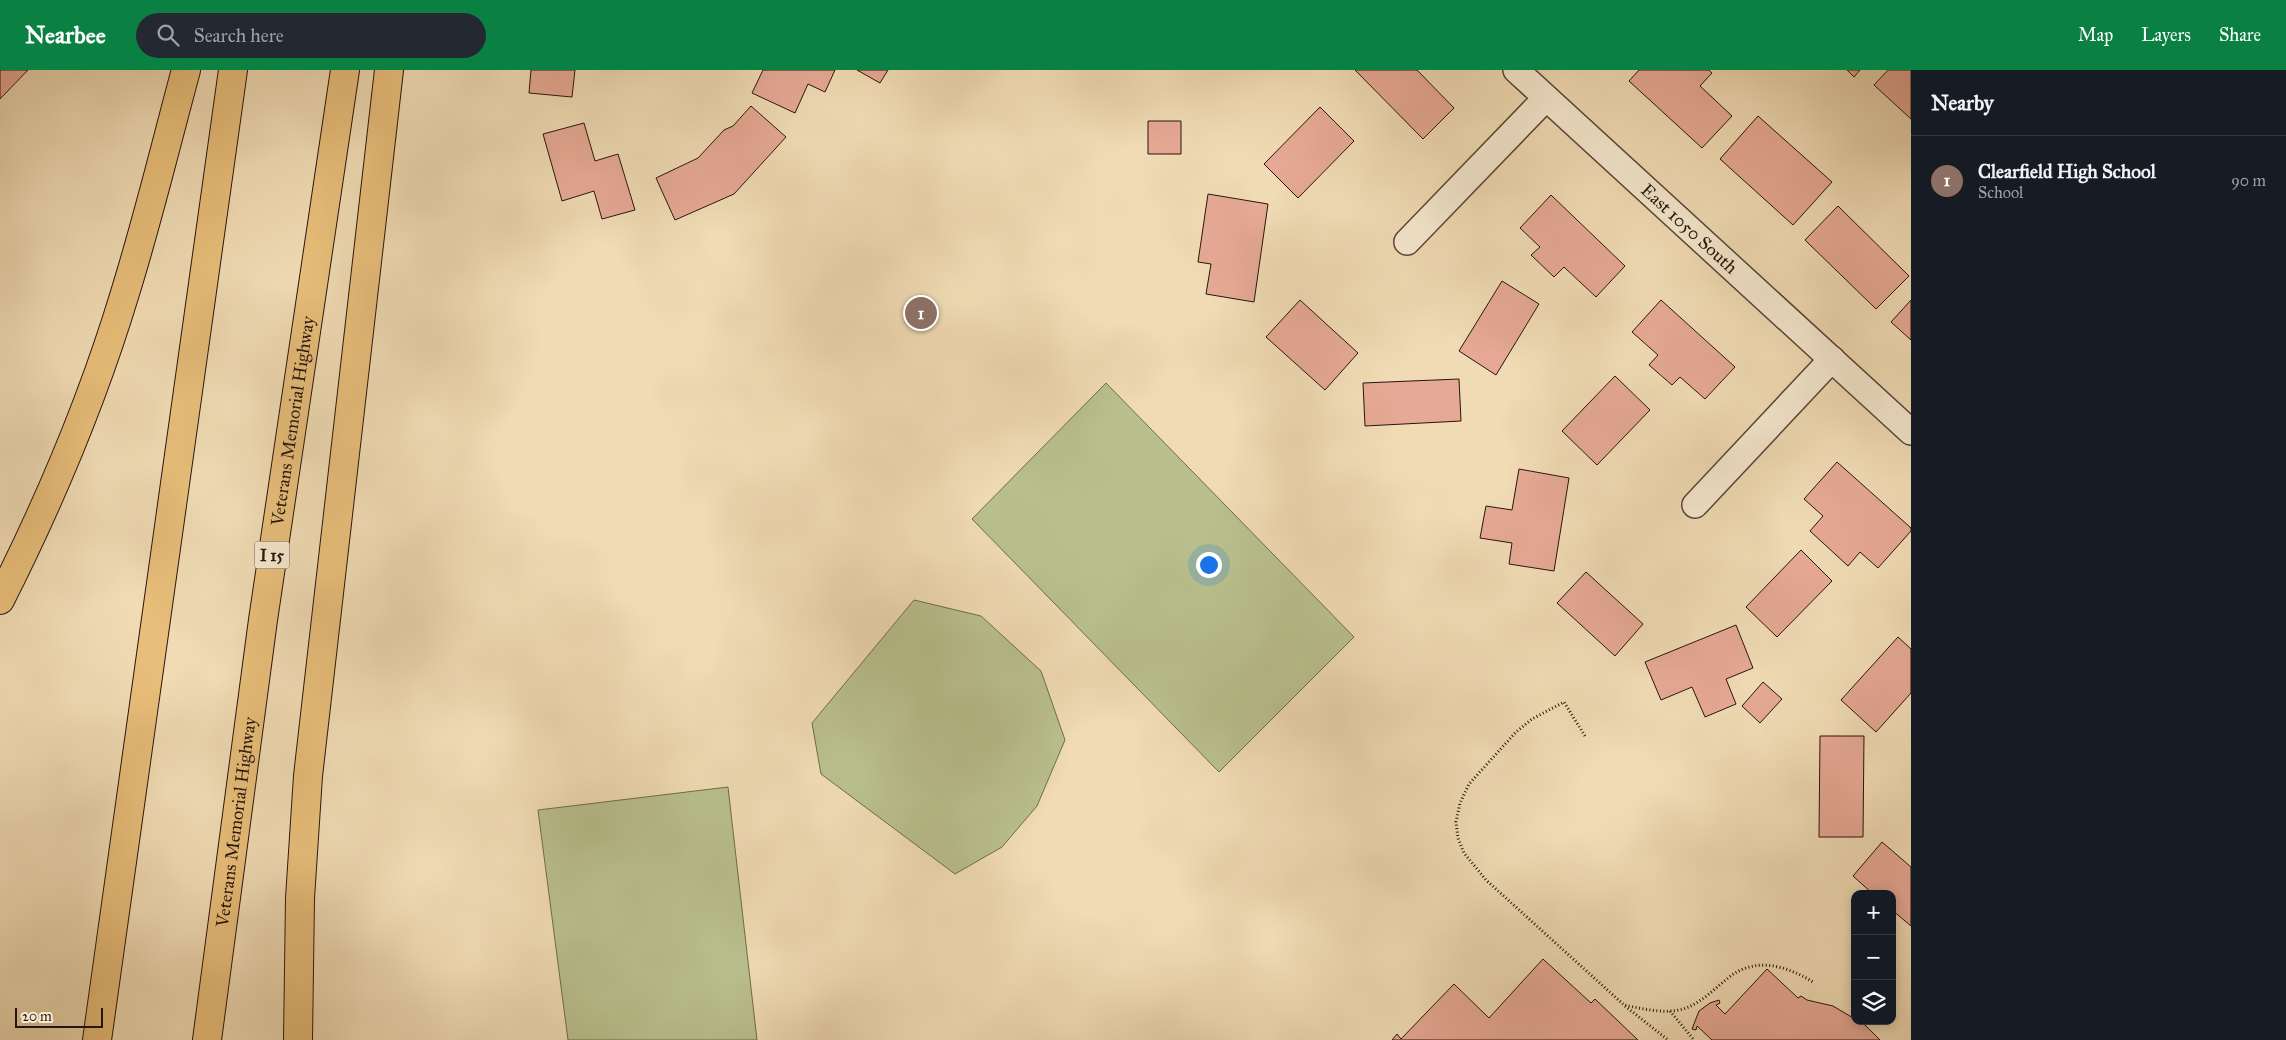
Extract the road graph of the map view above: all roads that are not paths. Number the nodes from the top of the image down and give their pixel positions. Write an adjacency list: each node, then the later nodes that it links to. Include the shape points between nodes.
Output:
1 (186, 70): 11 (highway, via 126,292 108,346 42,516)
2 (233, 70): 12 (highway)
3 (345, 70): 13 (highway, Veterans Memorial Highway / I 15, via 263,620)
4 (389, 70): 14 (highway, via 308,776 300,898)
5 (1516, 70): 6 (street, East 1050 South)
6 (1546, 98): 7 (street); 8 (street, East 1050 South)
7 (1407, 242)
8 (1832, 359): 9 (street, East 1050 South); 10 (street)
9 (1911, 432)
10 (1695, 505)
11 (0, 600)
12 (97, 1040)
13 (207, 1040)
14 (298, 1040)

